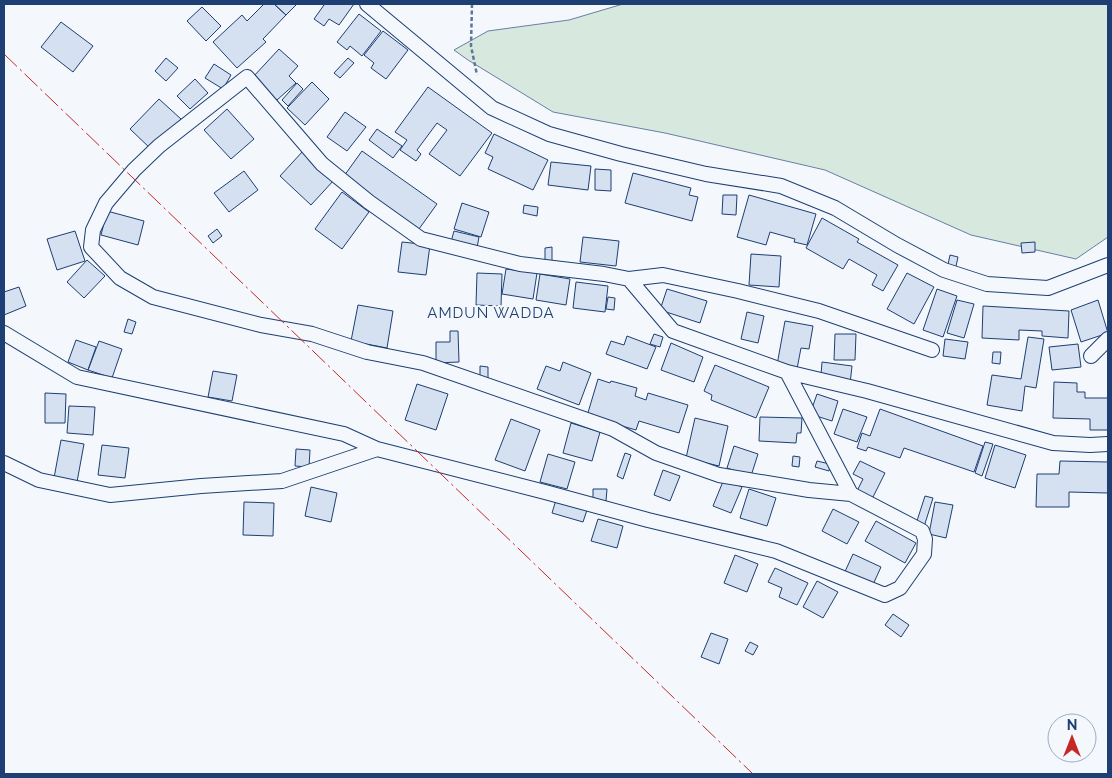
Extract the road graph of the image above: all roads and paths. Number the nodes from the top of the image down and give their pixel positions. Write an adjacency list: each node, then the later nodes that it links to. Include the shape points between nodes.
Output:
1 (367, 4): 4 (street, via 492,108 549,134 621,154 781,186 835,208 944,270 987,284 1048,288)
2 (472, 4): 3 (path, via 471,46)
3 (481, 82)
4 (1108, 265)
5 (629, 279): 8 (street, via 663,275 738,291 819,310); 10 (street, via 673,331); 14 (street, via 520,264 421,239 322,164 247,78 159,146 134,170 106,204 93,230 91,247 120,278 153,298 312,334 368,352 423,362 613,429 656,453 719,476)
6 (4, 333): 12 (street, via 77,377 344,434)
7 (1108, 339): 9 (street)
8 (932, 350)
9 (1091, 356)
10 (787, 372): 11 (street, via 1053,443); 14 (street)
11 (1108, 444)
12 (377, 449): 13 (street, via 282,481 110,495 39,480); 14 (street, via 776,551 884,595 900,588 924,554 925,539 922,531)
13 (4, 463)
14 (851, 494)

